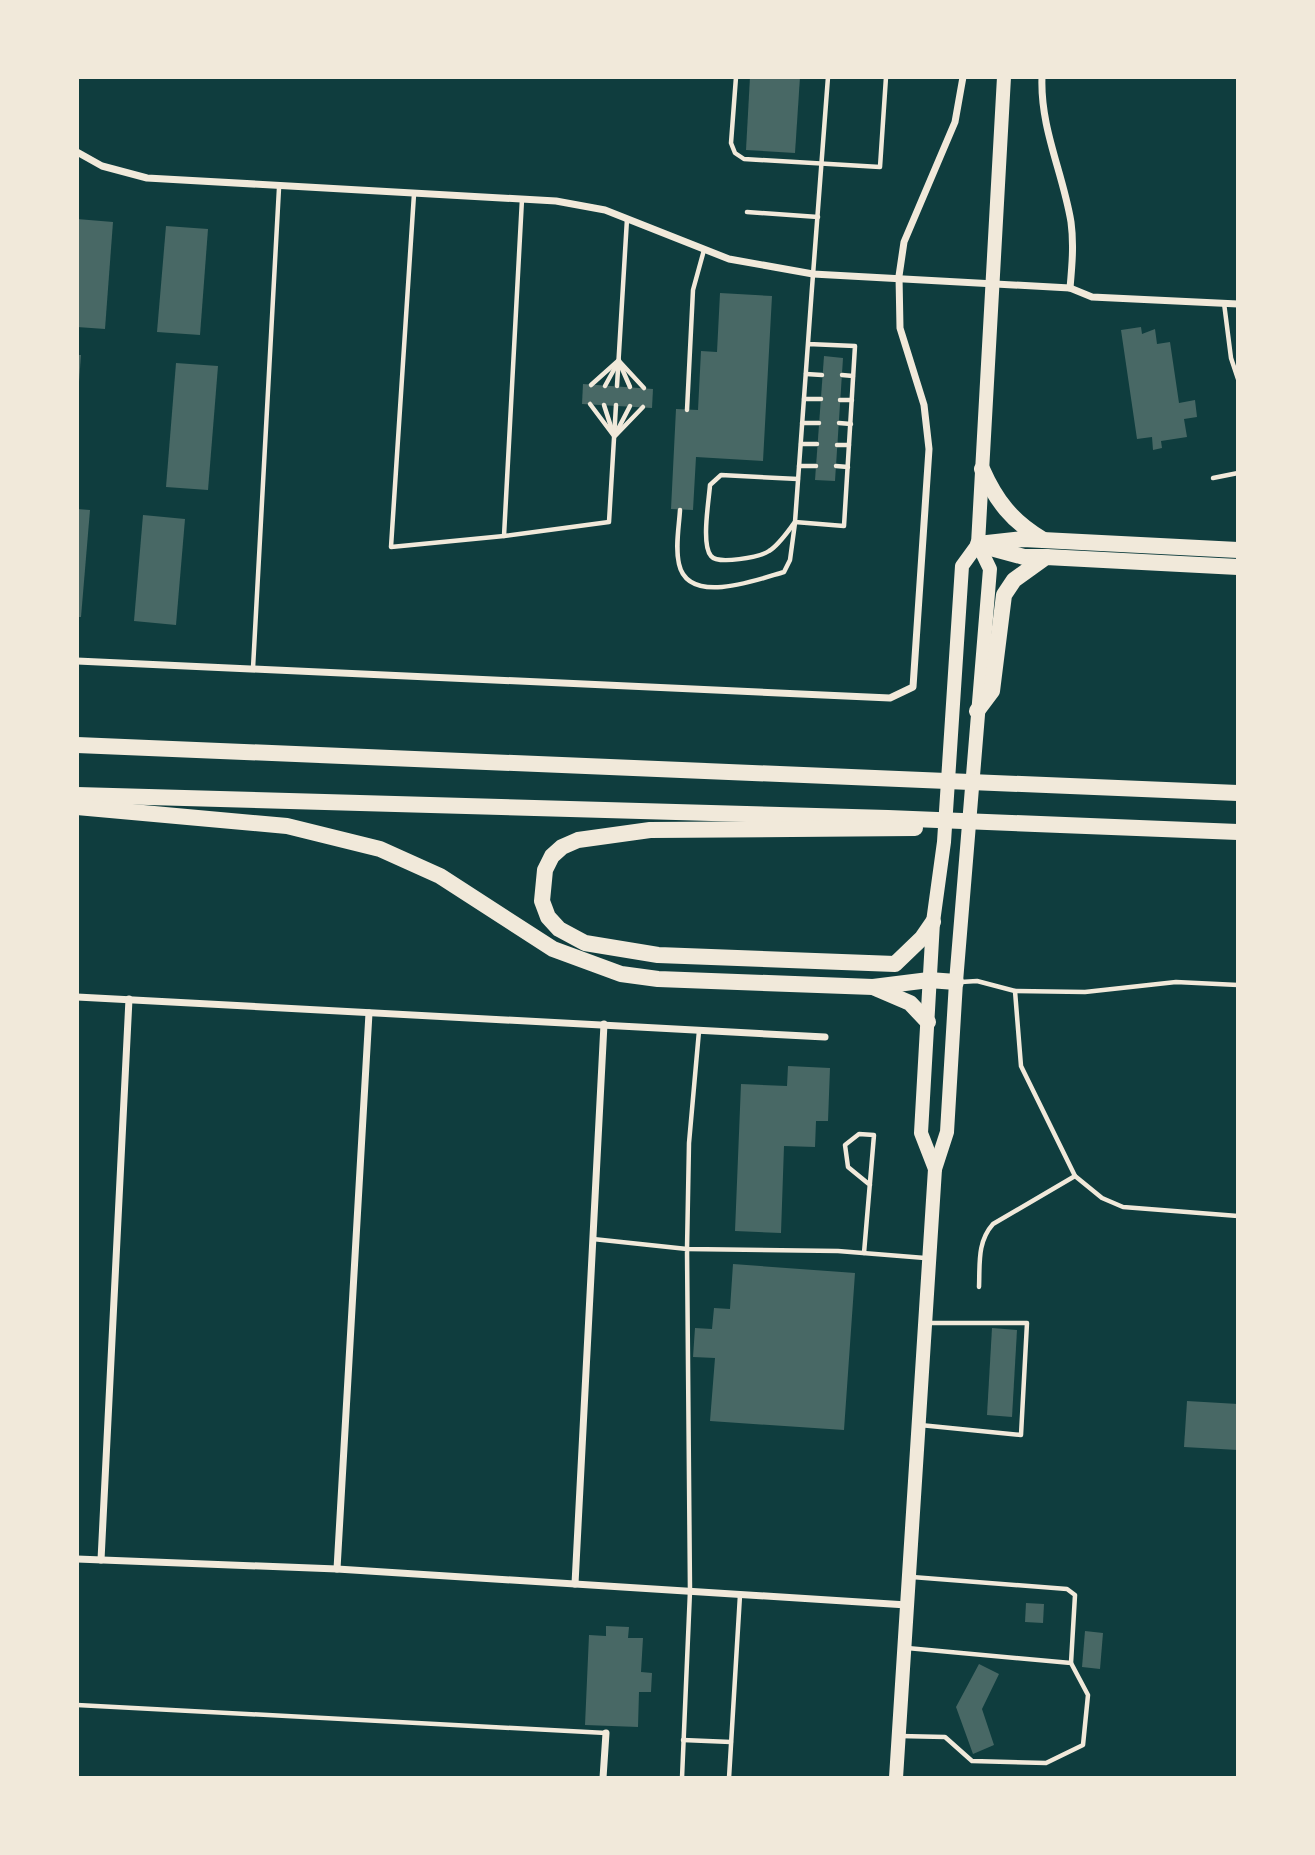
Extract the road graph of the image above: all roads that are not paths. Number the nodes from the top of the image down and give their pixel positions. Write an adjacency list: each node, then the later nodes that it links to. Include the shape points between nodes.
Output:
1 (736, 77): 8 (lane, via 731,144 735,153 744,159)
2 (828, 77): 8 (lane)
3 (886, 77): 8 (lane, via 880,167)
4 (963, 77): 17 (street, via 955,122 904,242)
5 (1004, 77): 18 (main road)
6 (1042, 77): 19 (street, via 1043,116 1070,221)
7 (77, 152): 9 (street, via 102,166 147,178)
8 (822, 164): 13 (lane)
9 (279, 187): 10 (street); 70 (lane)
10 (414, 194): 11 (street); 63 (lane, via 391,547)
11 (522, 199): 14 (street, via 580,205); 63 (lane)
12 (747, 212): 13 (lane)
13 (818, 217): 16 (lane)
14 (627, 219): 15 (street); 23 (lane)
15 (704, 250): 16 (street, via 729,260); 43 (lane, via 693,290)
16 (813, 274): 17 (street); 22 (lane)
17 (899, 276): 18 (street); 70 (street, via 900,328 924,405 929,449 913,687 905,693 890,698)
18 (992, 284): 19 (street); 57 (main road)
19 (1070, 288): 20 (street, via 1092,297)
20 (1224, 303): 21 (street); 28 (lane)
21 (1238, 304)
22 (808, 344): 24 (lane); 27 (lane, via 855,346)
23 (619, 360): 29 (lane); 30 (lane); 31 (lane); 32 (lane); 33 (lane)
24 (806, 374): 25 (lane); 34 (lane)
25 (822, 374)
26 (842, 375): 27 (lane)
27 (853, 376): 37 (lane)
28 (1238, 379)
29 (591, 385)
30 (604, 386)
31 (617, 386)
32 (631, 387)
33 (644, 388)
34 (804, 399): 35 (lane); 44 (lane)
35 (821, 399)
36 (840, 400): 37 (lane)
37 (852, 400): 47 (lane)
38 (590, 404): 48 (lane)
39 (604, 405): 48 (lane)
40 (616, 405): 48 (lane)
41 (630, 406): 48 (lane)
42 (643, 407): 48 (lane)
43 (687, 410)
44 (802, 423): 45 (lane); 49 (lane)
45 (819, 423)
46 (839, 423): 47 (lane)
47 (850, 424): 52 (lane)
48 (614, 437): 63 (lane, via 609,522)
49 (801, 444): 50 (lane); 53 (lane)
50 (817, 444)
51 (837, 445): 52 (lane)
52 (849, 445): 56 (lane)
53 (799, 466): 54 (lane); 60 (lane)
54 (816, 466)
55 (836, 466): 56 (lane)
56 (848, 467): 62 (lane, via 845,526)
57 (982, 469): 64 (highway, via 1006,513); 65 (main road)
58 (1238, 473): 59 (lane)
59 (1213, 478)
60 (798, 479): 62 (lane); 62 (lane, via 720,475 710,485 706,544 710,556 718,561 757,556 771,551)
61 (680, 510): 62 (lane, via 679,565 695,586 709,588 784,572)
62 (795, 522)
63 (504, 536)
64 (1045, 540): 65 (highway); 66 (highway)
65 (978, 544): 67 (highway); 71 (main road, via 990,569); 80 (main road, via 962,566 944,842)
66 (1238, 550)
67 (1046, 557): 68 (highway); 71 (highway, via 1014,580 1004,595 992,691)
68 (1238, 567)
69 (77, 661): 70 (street)
70 (253, 669)
71 (977, 711): 83 (main road)
72 (77, 745): 74 (highway)
73 (1238, 785): 74 (highway)
74 (1100, 788): 75 (highway)
75 (1238, 793)
76 (77, 795): 78 (highway)
77 (77, 807): 85 (highway, via 287,826 380,849 440,876 552,949 621,974)
78 (890, 824): 79 (highway, via 991,822); 81 (highway, via 650,830 578,840 552,856 545,870 542,901 559,929 585,943 658,955)
79 (1238, 832)
80 (933, 922): 81 (highway); 82 (main road)
81 (895, 964): 82 (highway)
82 (929, 981): 83 (highway); 85 (highway); 90 (main road)
83 (956, 982): 86 (lane, via 978,981); 94 (main road, via 947,1132)
84 (1238, 985): 86 (lane, via 1176,982 1085,992)
85 (873, 987): 90 (highway, via 910,1003)
86 (1015, 991): 95 (lane, via 1021,1066)
87 (77, 997): 88 (street)
88 (129, 999): 89 (street); 106 (street)
89 (369, 1013): 91 (street); 107 (street)
90 (928, 1022): 94 (main road, via 921,1132)
91 (604, 1024): 92 (street); 98 (street)
92 (699, 1029): 93 (street); 99 (lane, via 689,1143)
93 (825, 1037)
94 (936, 1169): 101 (main road)
95 (1075, 1176): 97 (lane, via 1102,1198 1123,1207); 102 (lane, via 993,1224 984,1234)
96 (870, 1185): 96 (lane, via 874,1135 859,1134 845,1145 848,1167); 100 (lane)
97 (1238, 1216)
98 (593, 1239): 99 (lane); 109 (street)
99 (687, 1249): 100 (lane); 110 (lane)
100 (864, 1253): 101 (lane)
101 (930, 1259): 103 (main road)
102 (979, 1287)
103 (926, 1323): 104 (main road); 104 (lane, via 1027,1323 1021,1435)
104 (919, 1425): 108 (main road)
105 (77, 1559): 106 (street)
106 (101, 1560): 107 (street)
107 (337, 1570): 109 (street)
108 (909, 1577): 112 (main road); 114 (lane, via 1067,1589 1075,1595)
109 (575, 1584): 110 (street)
110 (690, 1591): 111 (street); 118 (lane)
111 (740, 1595): 112 (street); 119 (lane)
112 (908, 1605): 113 (main road)
113 (905, 1648): 114 (lane); 117 (main road)
114 (1071, 1663): 117 (lane, via 1088,1695 1083,1745 1046,1763 972,1761 945,1737)
115 (77, 1705): 116 (lane)
116 (606, 1733): 120 (street)
117 (899, 1736): 123 (main road)
118 (683, 1740): 119 (lane); 121 (lane)
119 (731, 1742): 122 (lane)
120 (603, 1778)
121 (682, 1778)
122 (729, 1778)
123 (897, 1778)

